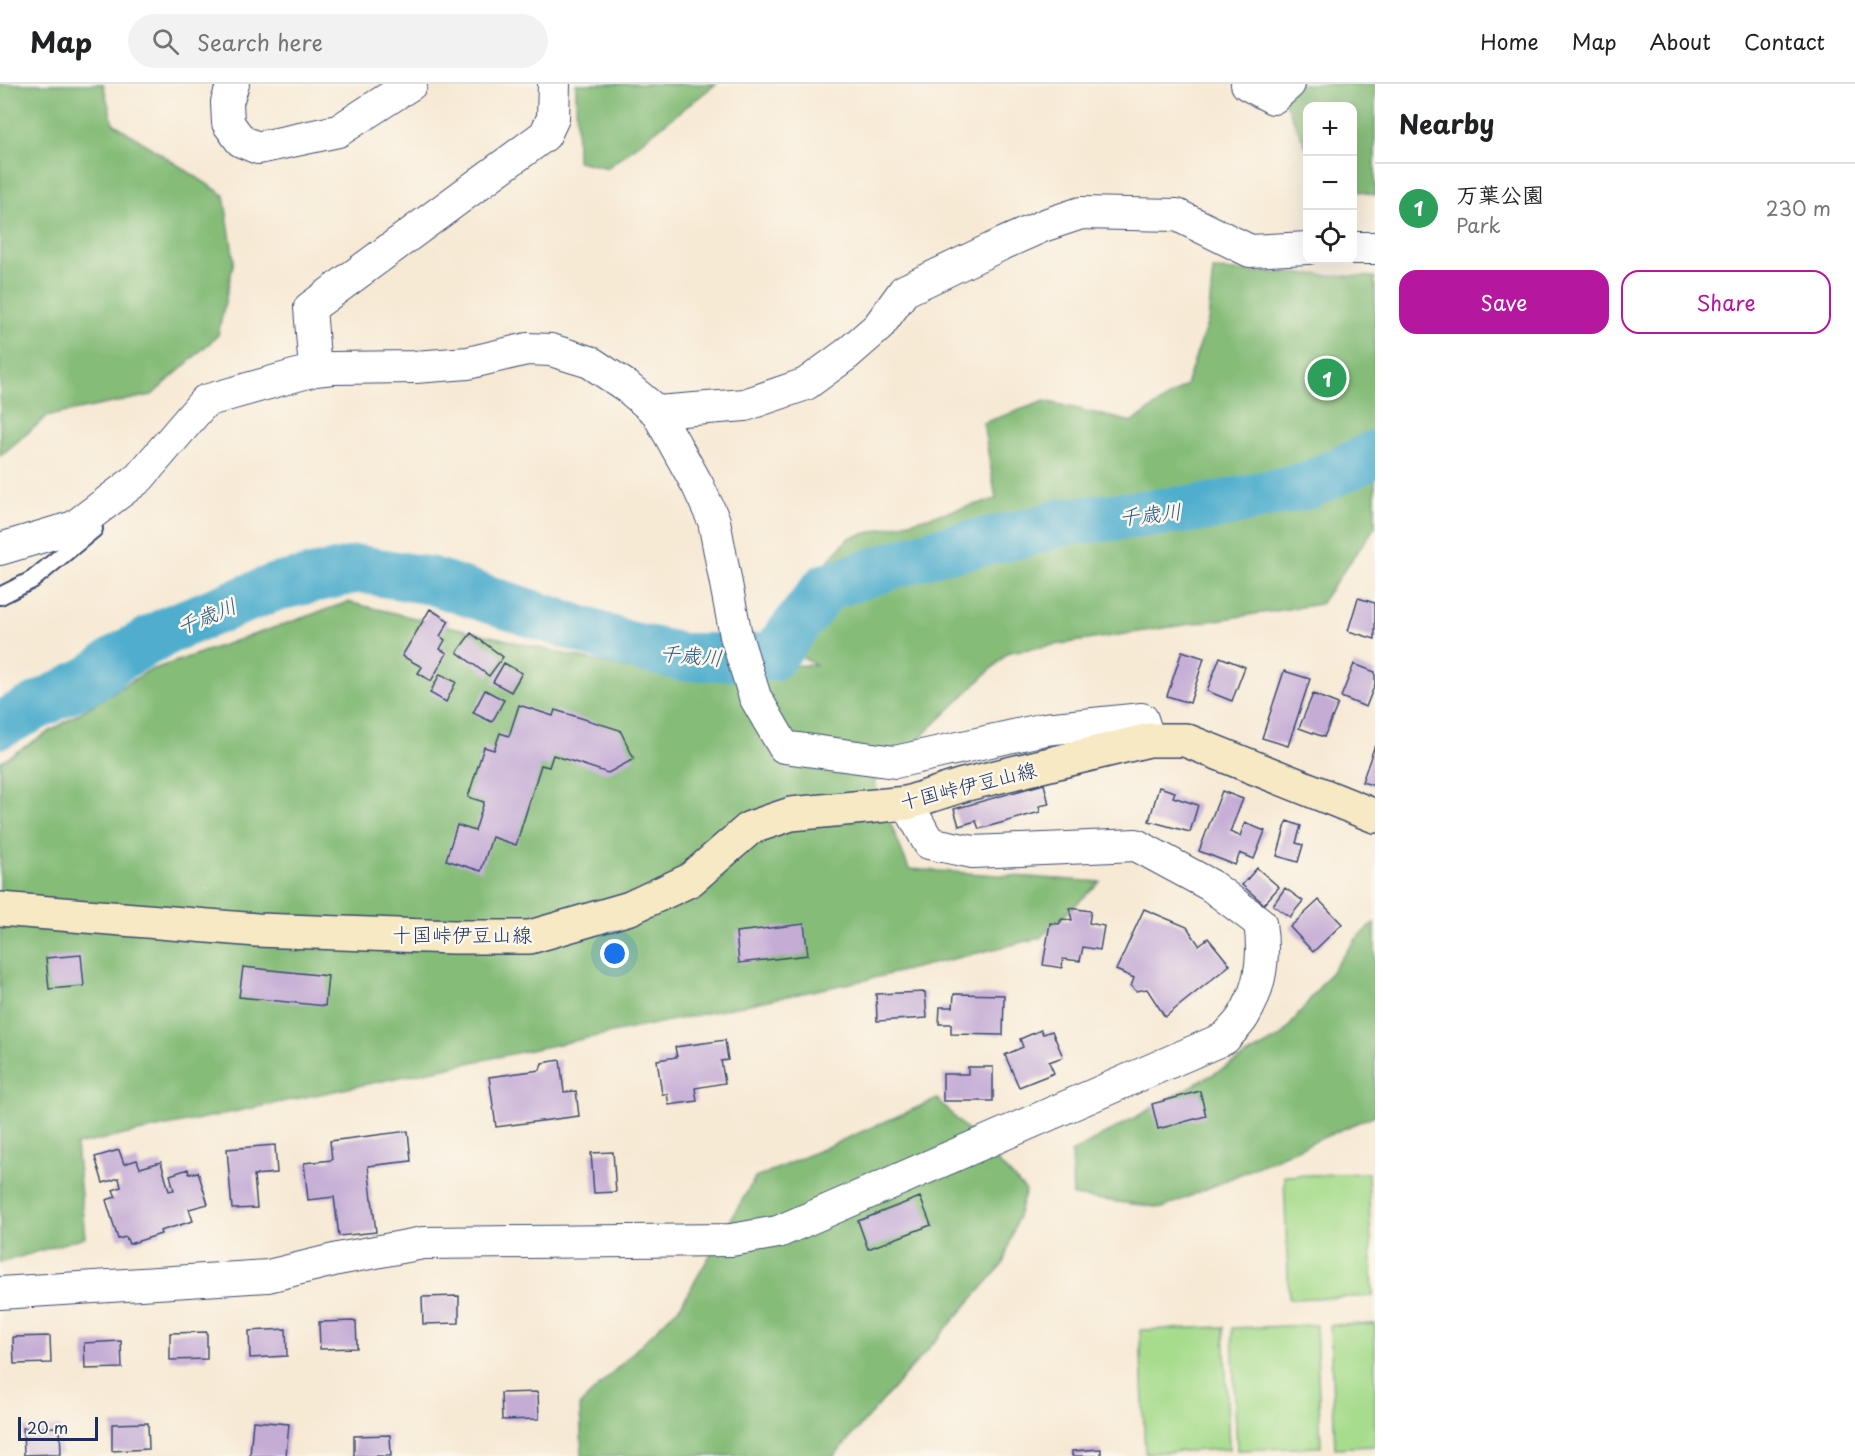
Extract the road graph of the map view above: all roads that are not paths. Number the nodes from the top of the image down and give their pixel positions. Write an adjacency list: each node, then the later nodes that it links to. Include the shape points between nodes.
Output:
1 (233, 84): 2 (street, via 227,102 228,123 241,141 258,148 338,131)
2 (411, 84)
3 (554, 84): 9 (street, via 553,118 545,135 310,308)
4 (1247, 84): 5 (street, via 1273,98)
5 (1289, 84)
6 (1303, 248): 10 (street, via 1250,251 1177,214 1081,213 1045,225 904,291 878,327 806,384 745,405)
7 (1357, 248): 8 (street)
8 (1375, 248)
9 (315, 370): 10 (street, via 468,363 527,349 551,350 590,362); 11 (street, via 205,401 139,478)
10 (657, 412): 14 (street, via 714,521 736,636 755,697 784,747 895,762 1045,729 1142,719)
11 (124, 489): 12 (street, via 74,527); 13 (lane, via 120,507 32,580)
12 (0, 549)
13 (0, 596)
14 (1149, 740): 15 (main road, 十国峠伊豆山線); 16 (main road, 十国峠伊豆山線, via 1185,740)
15 (907, 802): 17 (main road, 十国峠伊豆山線, via 791,814 750,828 690,880 630,908 530,937 257,930); 18 (street, via 929,843 973,852 1136,845 1210,885 1260,923 1264,945 1259,981 1243,1018 1225,1038 778,1232 732,1240 423,1243 268,1276)
16 (1375, 816)
17 (0, 909)
18 (0, 1293)

